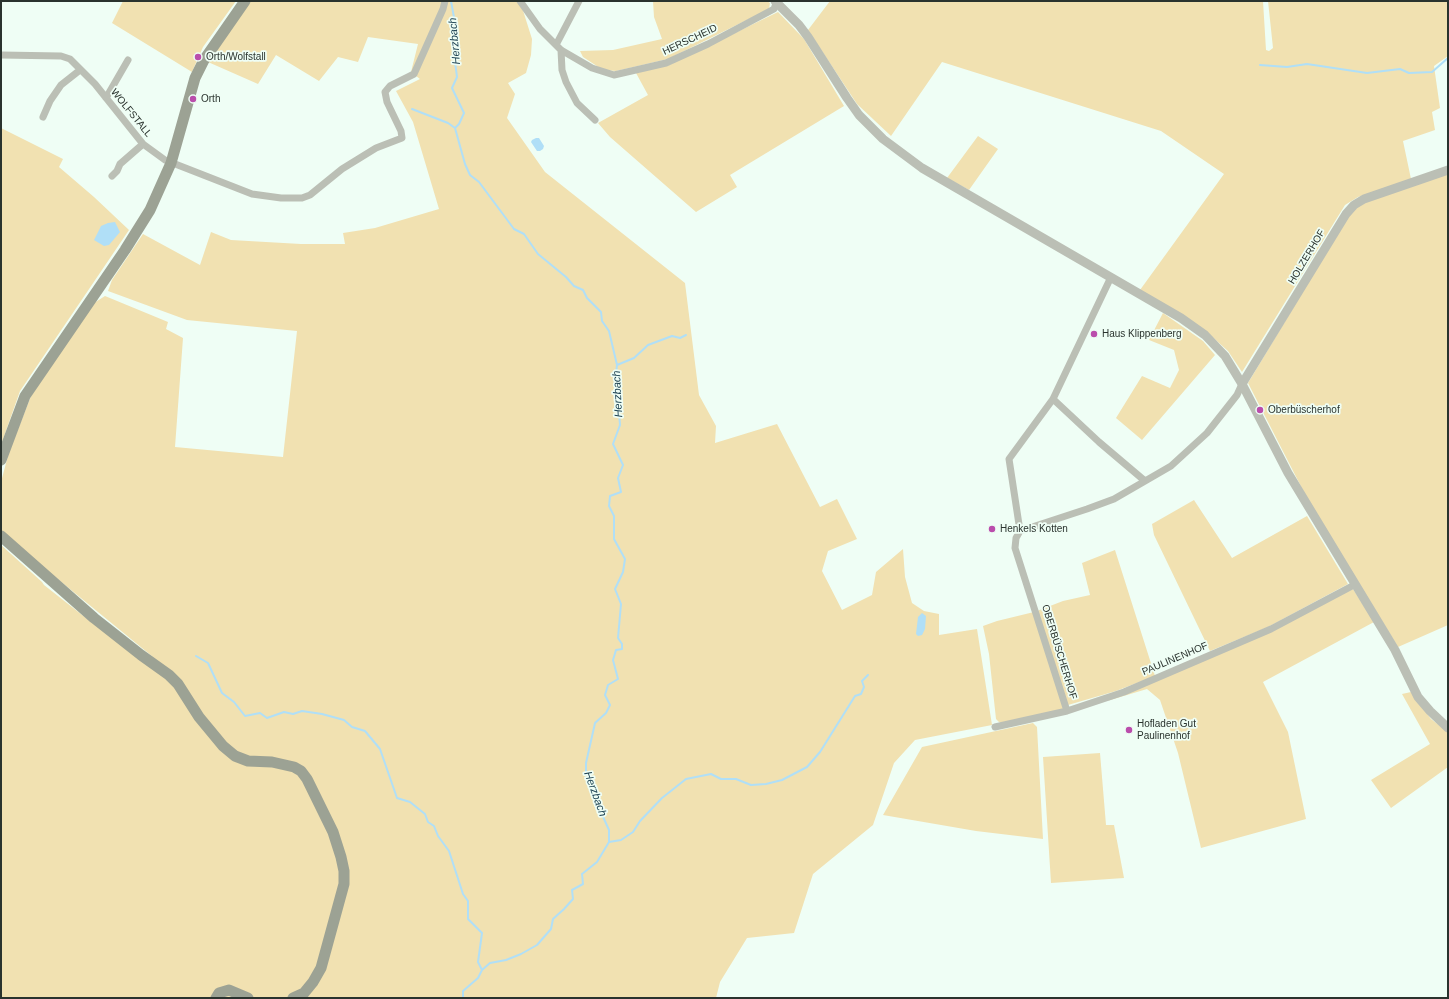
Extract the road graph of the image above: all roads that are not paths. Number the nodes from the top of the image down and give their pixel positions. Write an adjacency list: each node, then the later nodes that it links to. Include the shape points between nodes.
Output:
1 (245, 1): 14 (main road, via 204,60 195,78)
2 (520, 1): 6 (street, HERSCHEID)
3 (579, 1): 6 (street)
4 (776, 1): 6 (street, HERSCHEID, via 774,9 708,44 666,63 614,75 592,68); 17 (street, via 808,37 859,115 883,139 922,168)
5 (444, 5): 14 (street, via 414,74 390,86 385,92 402,138 376,148 342,169 310,195 302,198 281,198 252,194)
6 (559, 48): 12 (street, via 566,82 577,103)
7 (1, 55): 9 (street, WOLFSTALL, via 61,56 70,59)
8 (128, 60): 10 (street)
9 (80, 70): 10 (street, WOLFSTALL); 11 (street, via 61,85 50,100)
10 (106, 98): 13 (street, WOLFSTALL)
11 (43, 117)
12 (595, 120)
13 (142, 144): 14 (street, WOLFSTALL); 16 (street, via 120,164)
14 (171, 163): 20 (main road, via 137,233 25,396)
15 (1448, 170): 18 (street, HOLZERHOF, via 1364,199 1354,205 1346,214)
16 (112, 176)
17 (1110, 277): 18 (street, via 1181,318 1205,335 1224,356); 19 (street, OBERBÜSCHERHOF)
18 (1242, 384): 21 (street, via 1238,394 1207,433 1170,466); 24 (street, via 1288,473)
19 (1053, 399): 21 (street, via 1098,442); 22 (street, OBERBÜSCHERHOF, via 1009,458)
20 (1, 460)
21 (1145, 481): 22 (street, via 1114,499)
22 (1020, 531): 25 (street, OBERBÜSCHERHOF, via 1016,538 1016,548)
23 (1, 536): 30 (main road, via 94,618 169,675 178,684 203,723 235,756 248,761 272,762 294,767 307,779 333,832 344,871 344,884 322,968 304,993)
24 (1354, 585): 25 (street, PAULINENHOF, via 1271,629 1124,692); 27 (street, via 1395,650 1418,697)
25 (1067, 711): 26 (street, PAULINENHOF)
26 (995, 727)
27 (1448, 728)
28 (216, 998): 29 (main road, via 219,993 229,990)
29 (248, 998)
30 (293, 998)

